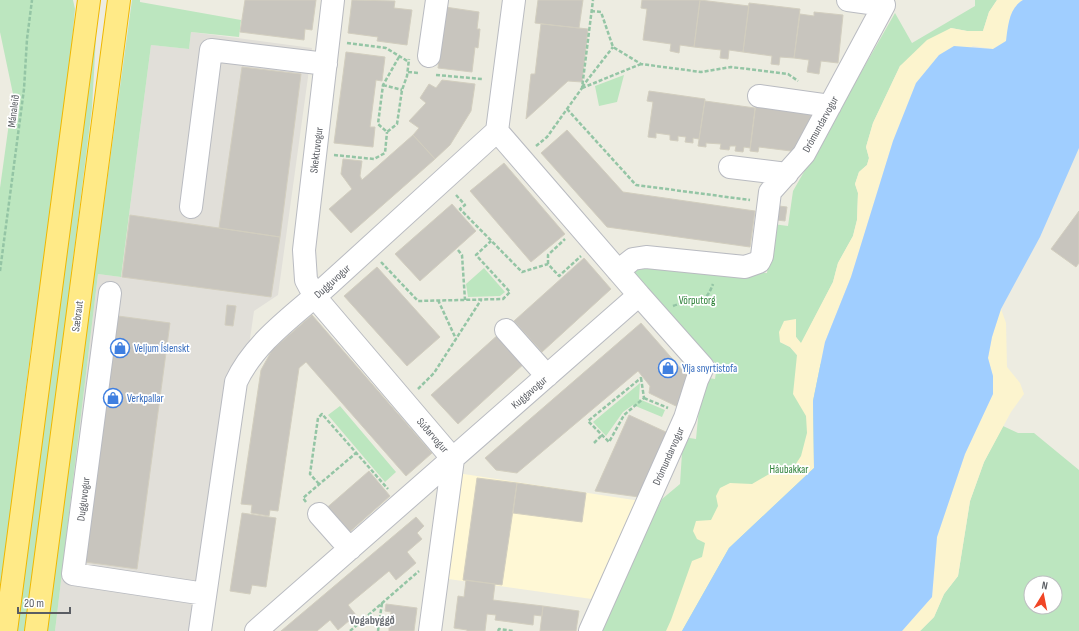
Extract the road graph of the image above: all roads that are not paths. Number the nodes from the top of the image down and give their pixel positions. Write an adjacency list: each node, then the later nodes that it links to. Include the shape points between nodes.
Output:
1 (78, 0): 8 (street)
2 (89, 0): 8 (highway)
3 (119, 0): 28 (highway, Sæbraut)
4 (334, 0): 9 (street, Skektuvogur)
5 (436, 0): 10 (street)
6 (514, 0): 13 (street)
7 (848, 0): 12 (street, Drómundarvogur, via 884,5)
8 (85, 28): 27 (highway)
9 (326, 64): 16 (street, via 211,50); 20 (street, Skektuvogur, via 304,250 306,280)
10 (423, 65)
11 (759, 96): 12 (street)
12 (830, 106): 15 (street, Drómundarvogur, via 804,154)
13 (497, 131): 17 (street, via 521,159 575,234); 20 (street, Dugguvogur)
14 (730, 167): 15 (street)
15 (786, 174): 17 (street, Drómundarvogur, via 770,192 762,256 759,262 745,268 646,257 633,259)
16 (191, 207)
17 (618, 271): 19 (street)
18 (110, 293): 26 (street, Dugguvogur, via 73,574)
19 (639, 295): 22 (street, Kuggavogur); 32 (street, Drómundarvogur, via 703,367 675,413)
20 (315, 297): 23 (street, Súðarvogur); 26 (street, Dugguvogur, via 274,331 244,367 236,382)
21 (506, 330): 22 (street)
22 (547, 376): 23 (street, Kuggavogur)
23 (453, 459): 25 (street, Kuggavogur); 31 (street, Súðarvogur)
24 (315, 510): 25 (street)
25 (350, 549): 30 (street, Kuggavogur)
26 (204, 594): 29 (street, Dugguvogur)
27 (6, 631)
28 (36, 631)
29 (200, 631)
30 (256, 631)
31 (430, 631)
32 (590, 631)

